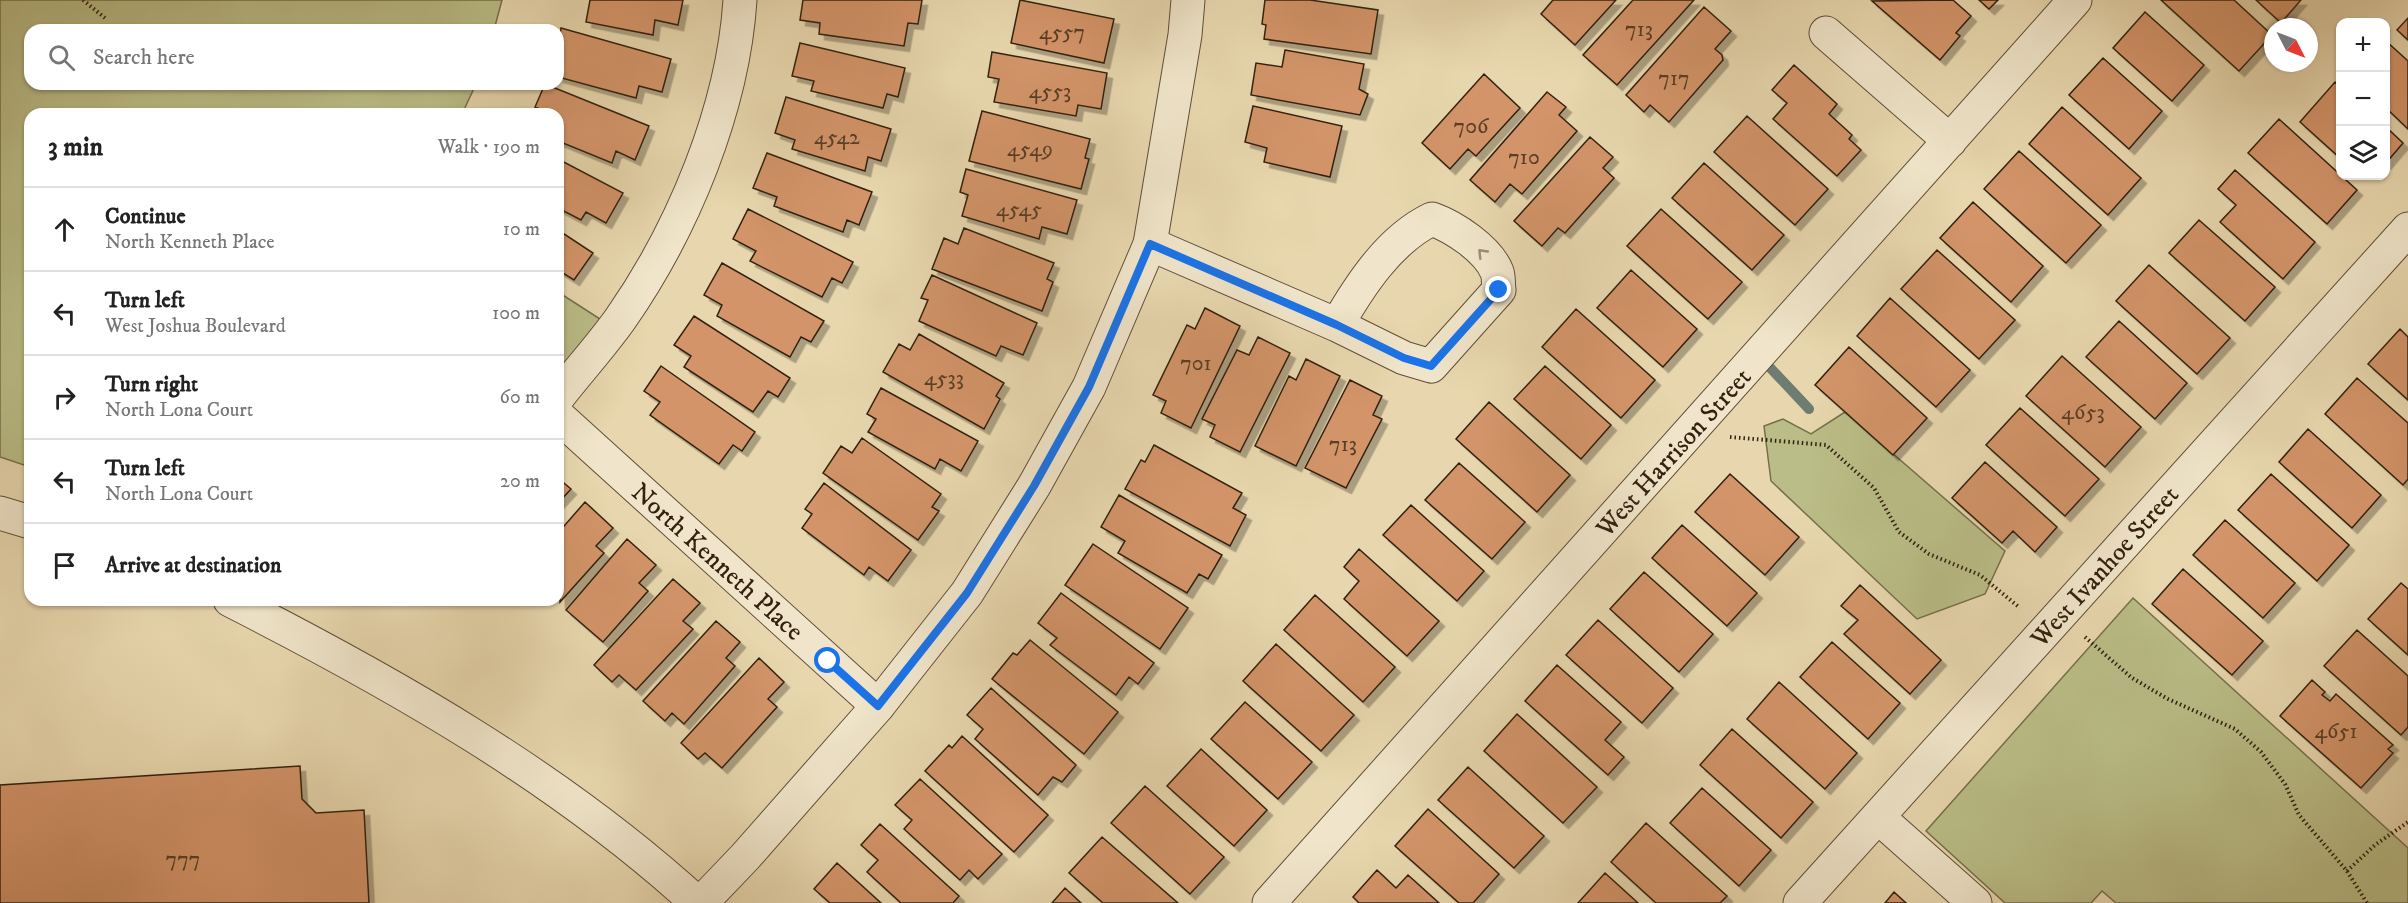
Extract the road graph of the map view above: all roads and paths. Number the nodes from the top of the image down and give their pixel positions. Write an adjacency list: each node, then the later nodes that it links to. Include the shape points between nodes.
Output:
1 (83, 0): 5 (path)
2 (740, 0): 11 (street, via 729,75 705,155 667,242 621,318)
3 (1188, 0): 9 (street)
4 (2075, 0): 7 (street, West Harrison Street)
5 (105, 18)
6 (1826, 33): 7 (street)
7 (1950, 141): 12 (street, West Harrison Street)
8 (2408, 229): 17 (street, West Ivanhoe Street)
9 (1150, 244): 10 (street); 19 (street, via 1089,387 1034,486 967,593)
10 (1337, 325): 10 (street, one-way to 10, via 1404,358 1431,366 1499,290 1498,272 1454,227 1432,219 1412,229 1358,289)
11 (564, 389)
12 (1705, 416): 17 (path, via 1731,437 1826,445 1874,488 1899,532 1929,554 1980,574); 25 (street, West Harrison Street)
13 (564, 421): 19 (street, North Kenneth Place)
14 (0, 513): 15 (street)
15 (24, 520)
16 (241, 606): 23 (street, via 458,724 658,868)
17 (2046, 630): 20 (street, West Ivanhoe Street)
18 (2083, 636): 22 (path, via 2132,678 2235,729 2261,752 2285,784 2299,815)
19 (878, 706): 24 (street)
20 (1878, 817): 26 (street, West Ivanhoe Street); 27 (street)
21 (2408, 822): 22 (path)
22 (2347, 871): 28 (path)
23 (696, 903)
24 (701, 903)
25 (1269, 903)
26 (1800, 903)
27 (1975, 903)
28 (2367, 903)

